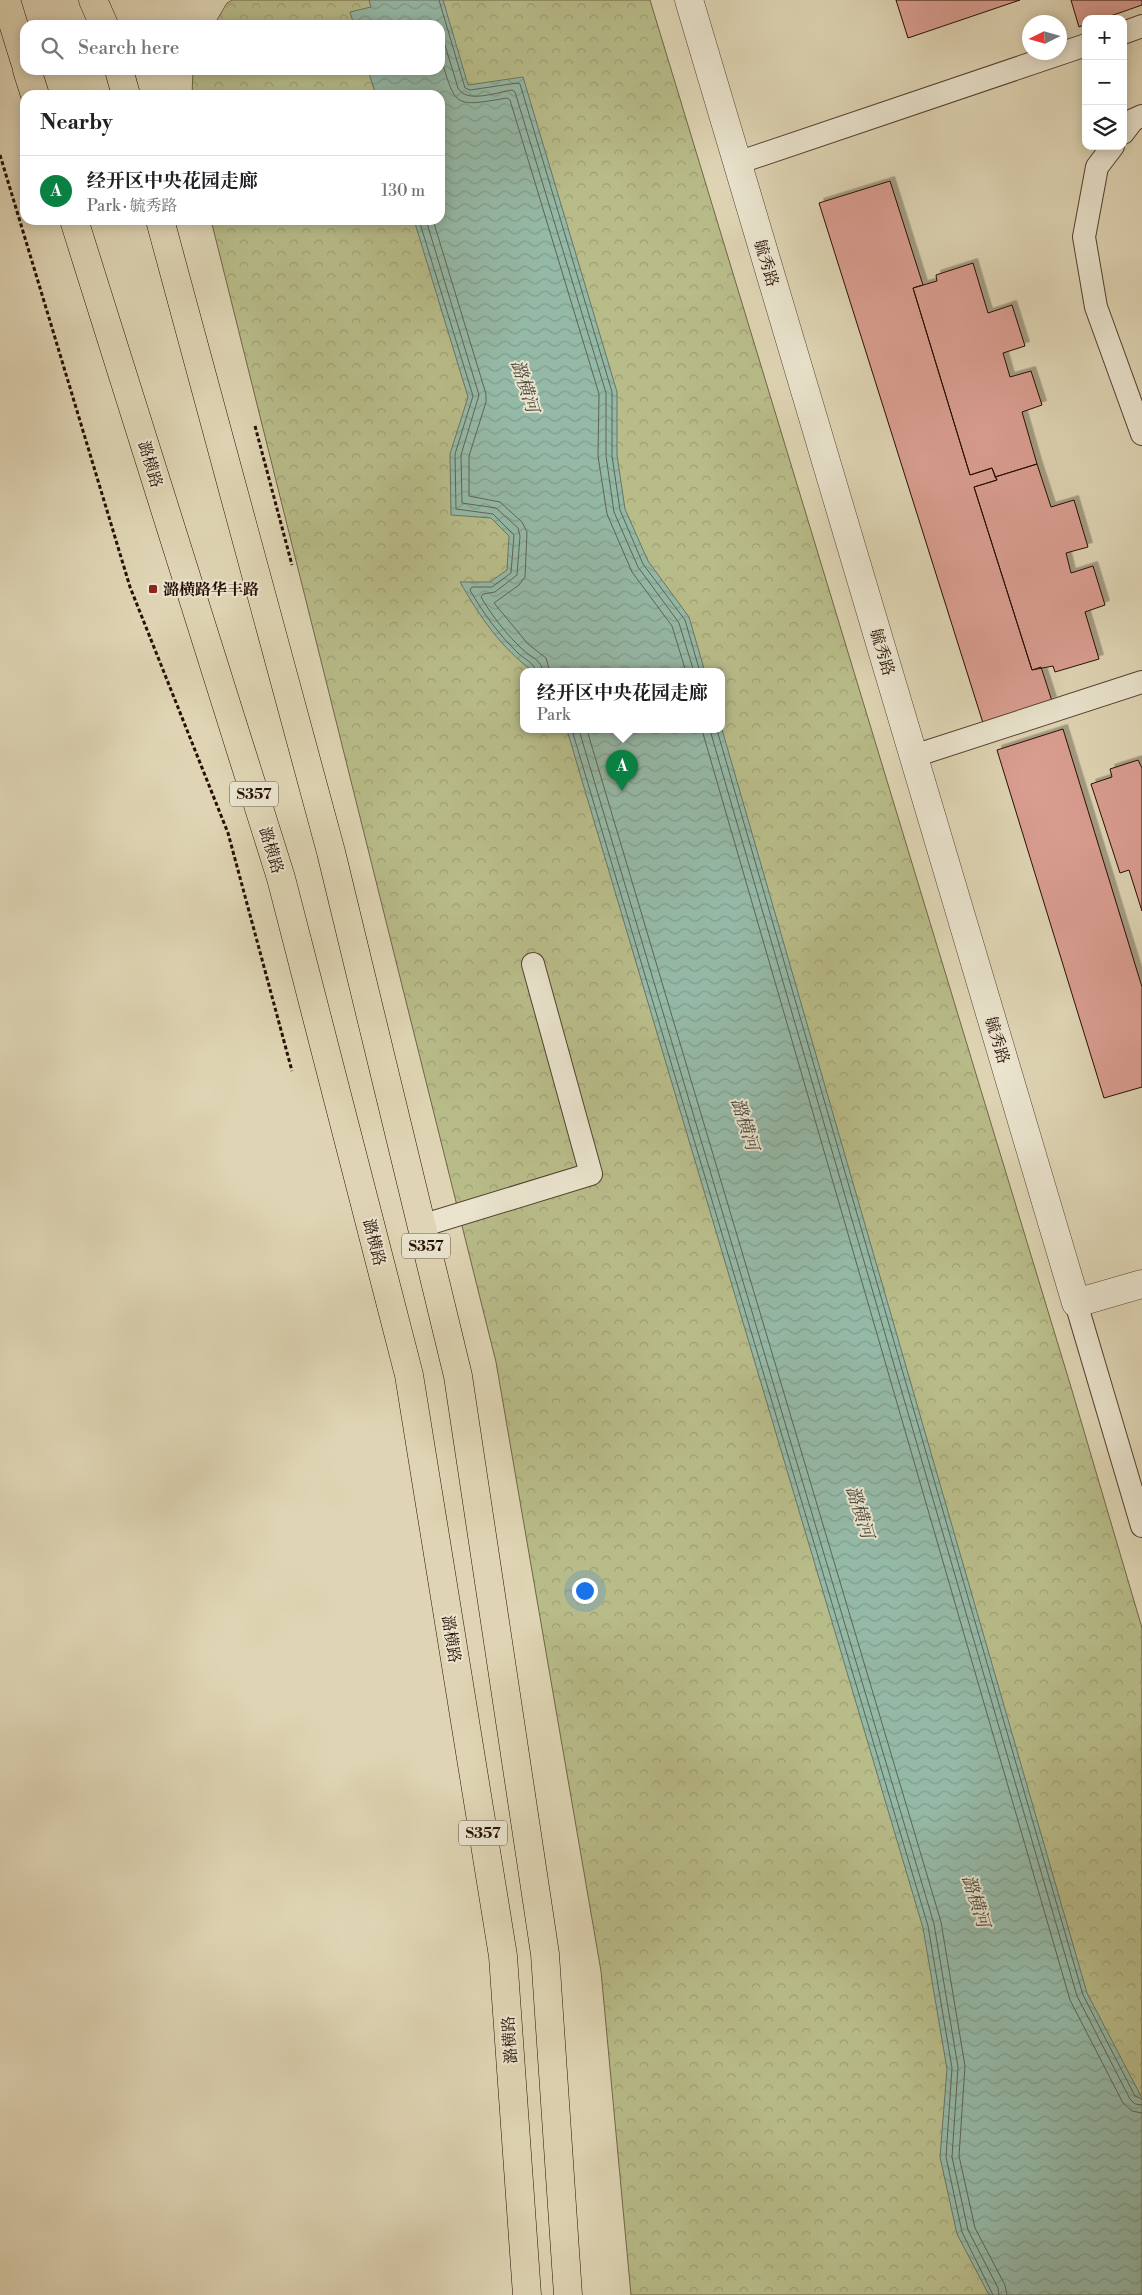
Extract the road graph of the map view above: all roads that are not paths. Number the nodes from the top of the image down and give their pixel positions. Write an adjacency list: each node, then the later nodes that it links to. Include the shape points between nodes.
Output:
1 (6, 0): 7 (main road)
2 (93, 0): 4 (main road)
3 (688, 0): 16 (street, 毓秀路)
4 (102, 20)
5 (1142, 26): 6 (lane)
6 (1127, 32)
7 (20, 46)
8 (1082, 46): 16 (lane)
9 (29, 75): 11 (main road)
10 (121, 75): 12 (main road)
11 (34, 90)
12 (125, 90)
13 (1142, 116): 14 (lane)
14 (1127, 128)
15 (1110, 150): 19 (lane, via 1097,167 1084,237 1096,307)
16 (737, 163): 21 (street, 毓秀路)
17 (76, 225): 27 (main road, 潞横路 / S357, via 281,878 409,1375 503,1956)
18 (161, 225): 23 (main road, S357, via 331,852)
19 (1142, 434)
20 (1142, 682): 21 (lane)
21 (914, 756): 25 (street, 毓秀路)
22 (533, 964): 23 (lane, via 591,1174)
23 (422, 1226): 28 (main road, S357, via 458,1376 545,1954)
24 (1142, 1284): 25 (street)
25 (1076, 1304): 26 (lane)
26 (1142, 1526)
27 (527, 2295)
28 (568, 2295)

